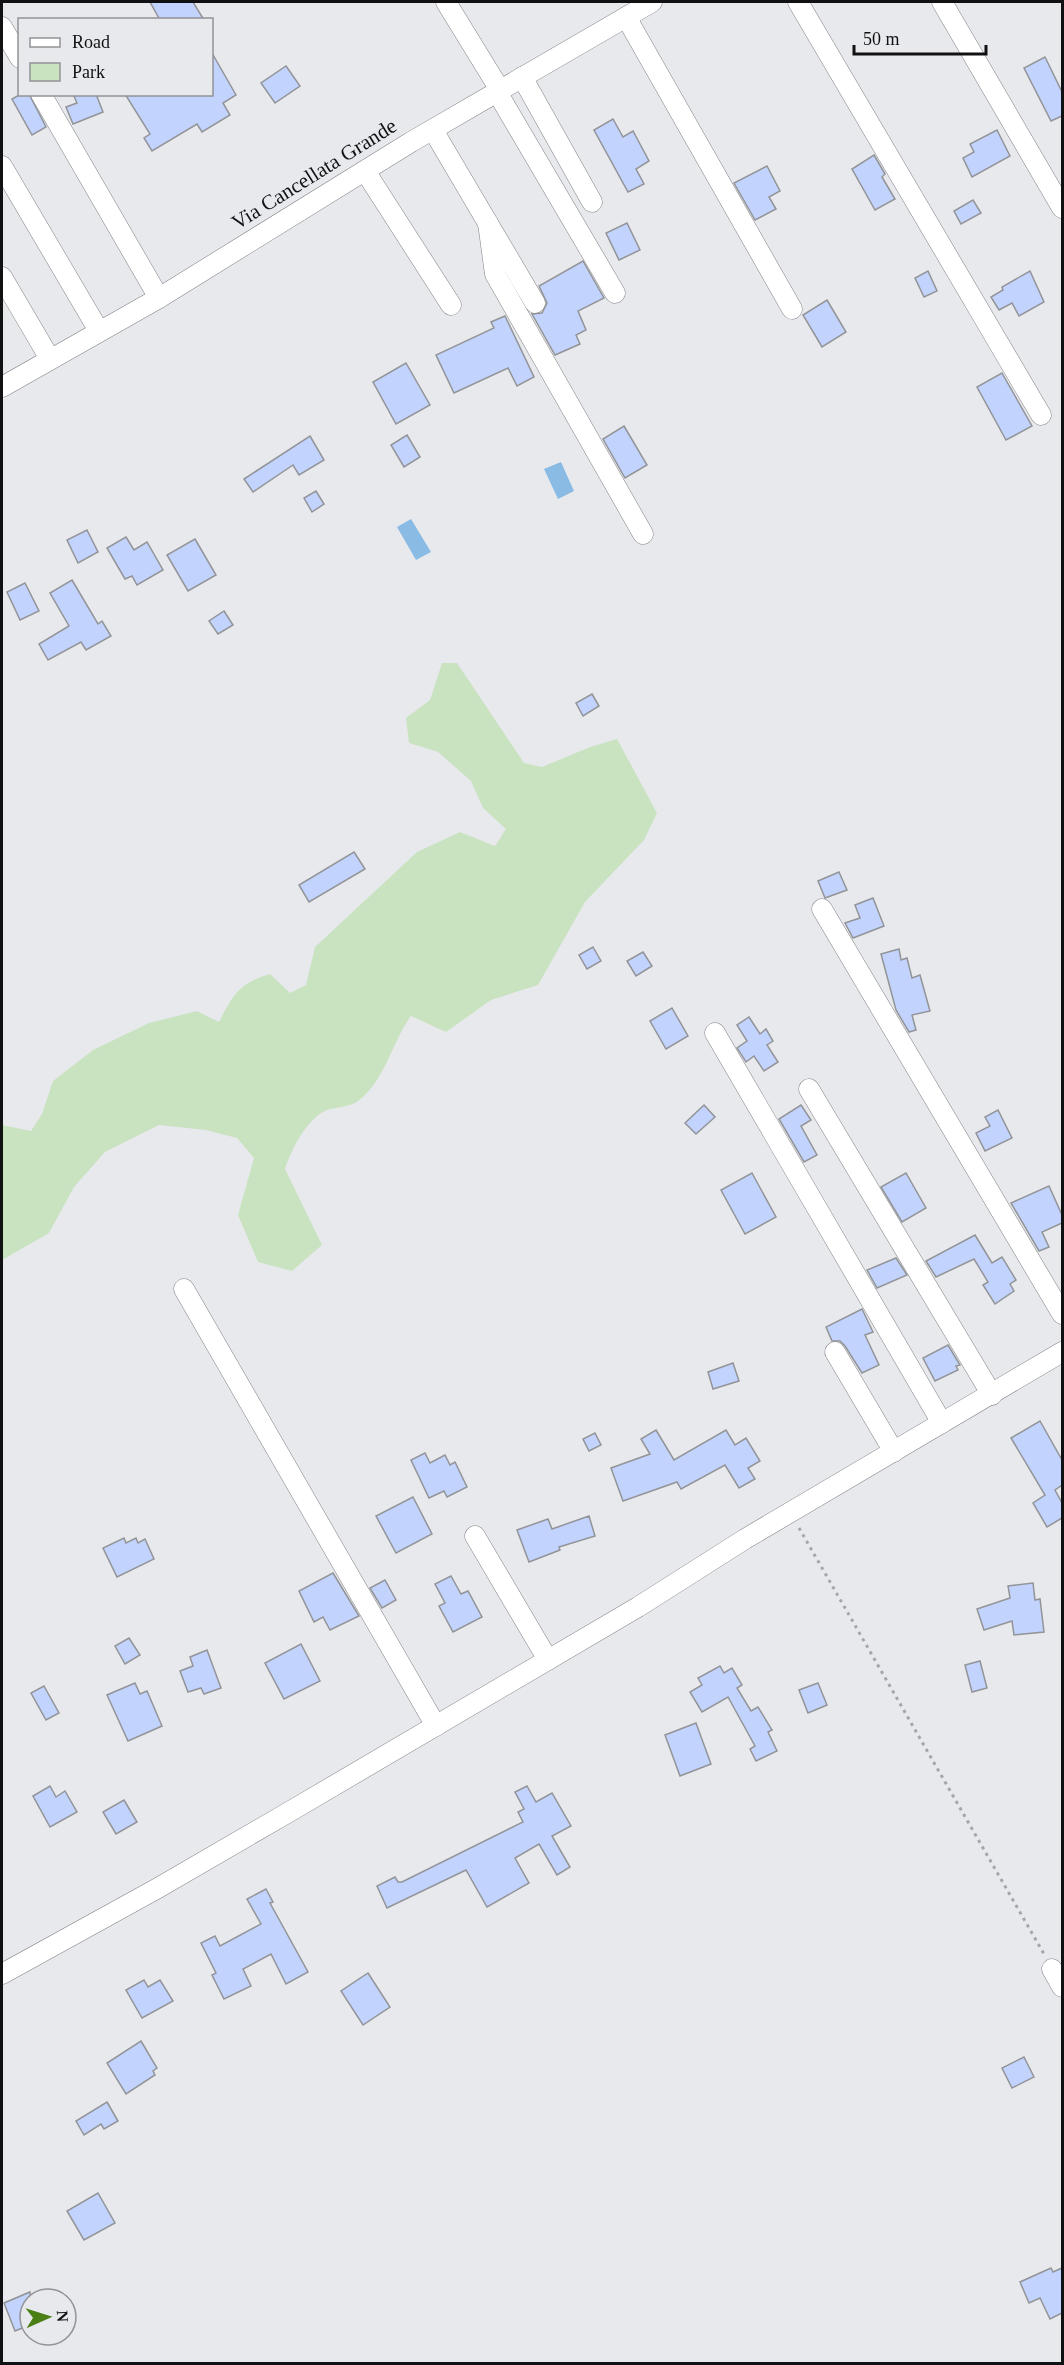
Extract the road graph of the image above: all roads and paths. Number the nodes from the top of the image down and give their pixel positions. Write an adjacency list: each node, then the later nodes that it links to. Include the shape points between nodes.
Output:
1 (446, 2): 8 (street)
2 (798, 2): 25 (street)
3 (942, 2): 14 (street)
4 (639, 7): 7 (street, Via Cancellata Grande); 21 (street)
5 (2, 27): 6 (street)
6 (18, 55)
7 (522, 77): 8 (street, Via Cancellata Grande); 13 (street)
8 (499, 91): 10 (street, Via Cancellata Grande); 17 (street)
9 (42, 96): 18 (street)
10 (433, 130): 12 (street, Via Cancellata Grande); 15 (street)
11 (2, 166): 22 (street)
12 (365, 171): 18 (street, Via Cancellata Grande); 20 (street)
13 (592, 202)
14 (1062, 208)
15 (488, 223): 19 (street); 26 (street, via 495,274)
16 (2, 277): 23 (street)
17 (615, 293)
18 (159, 297): 22 (street, Via Cancellata Grande)
19 (535, 303)
20 (451, 305)
21 (792, 309)
22 (99, 332): 23 (street, Via Cancellata Grande)
23 (50, 359): 24 (street, Via Cancellata Grande)
24 (2, 387)
25 (1041, 415)
26 (643, 534)
27 (822, 909): 31 (street)
28 (715, 1033): 35 (street)
29 (809, 1089): 34 (street)
30 (184, 1289): 40 (street)
31 (1062, 1314)
32 (835, 1352): 36 (street)
33 (1062, 1352): 34 (street)
34 (993, 1395): 35 (street)
35 (942, 1423): 36 (street)
36 (894, 1452): 37 (street)
37 (790, 1512): 39 (street); 41 (path)
38 (475, 1536): 39 (street)
39 (548, 1660): 40 (street)
40 (436, 1726): 42 (street)
41 (1052, 1969): 43 (street)
42 (2, 1974)
43 (1062, 1988)

